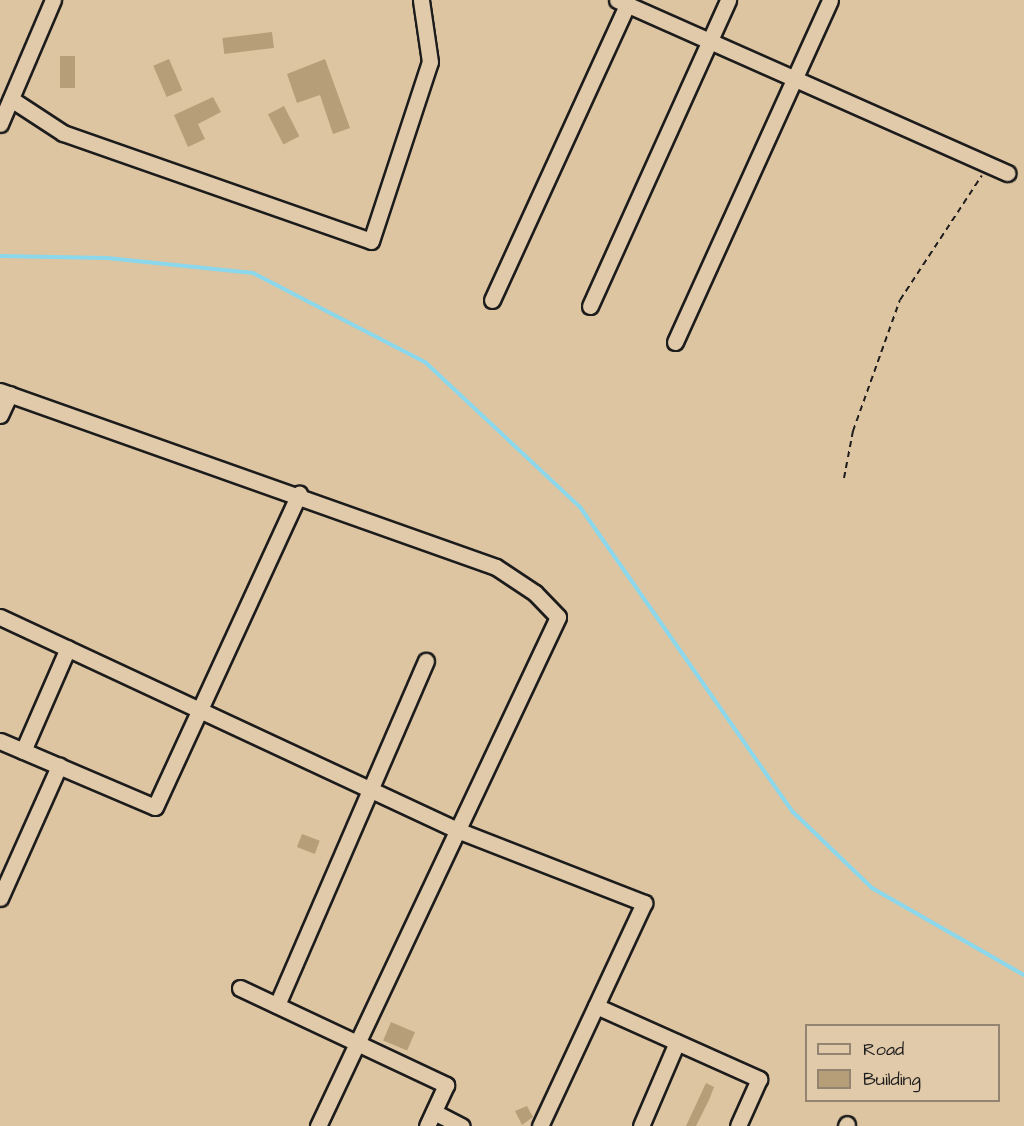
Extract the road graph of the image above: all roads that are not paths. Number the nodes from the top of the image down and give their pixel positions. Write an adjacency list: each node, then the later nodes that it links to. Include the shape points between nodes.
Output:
1 (53, 0): 8 (street)
2 (421, 0): 8 (street, via 430,62 371,241 63,133)
3 (728, 0): 6 (street)
4 (830, 0): 7 (street)
5 (622, 2): 6 (street); 11 (street)
6 (709, 41): 7 (street); 12 (street)
7 (794, 79): 10 (street); 13 (street)
8 (10, 99): 9 (street)
9 (0, 124)
10 (1007, 173)
11 (492, 300)
12 (590, 306)
13 (675, 342)
14 (5, 392): 15 (street); 16 (street)
15 (0, 415)
16 (299, 494): 20 (street); 25 (street, via 496,567 536,593 558,617)
17 (0, 617): 18 (street)
18 (68, 648): 20 (street); 22 (street)
19 (426, 661): 24 (street)
20 (199, 709): 23 (street, via 155,807); 24 (street)
21 (0, 741): 22 (street)
22 (24, 751): 23 (street)
23 (59, 766): 26 (street)
24 (368, 789): 25 (street); 28 (street)
25 (457, 830): 29 (street, via 644,903); 30 (street)
26 (0, 898)
27 (240, 988): 28 (street)
28 (277, 1005): 30 (street)
29 (596, 1006): 31 (street); 35 (street)
30 (358, 1042): 32 (street, via 446,1085); 33 (street)
31 (677, 1042): 36 (street); 37 (street, via 759,1078)
32 (430, 1119): 34 (street)
33 (318, 1126)
34 (462, 1126)
35 (540, 1126)
36 (641, 1126)
37 (738, 1126)

